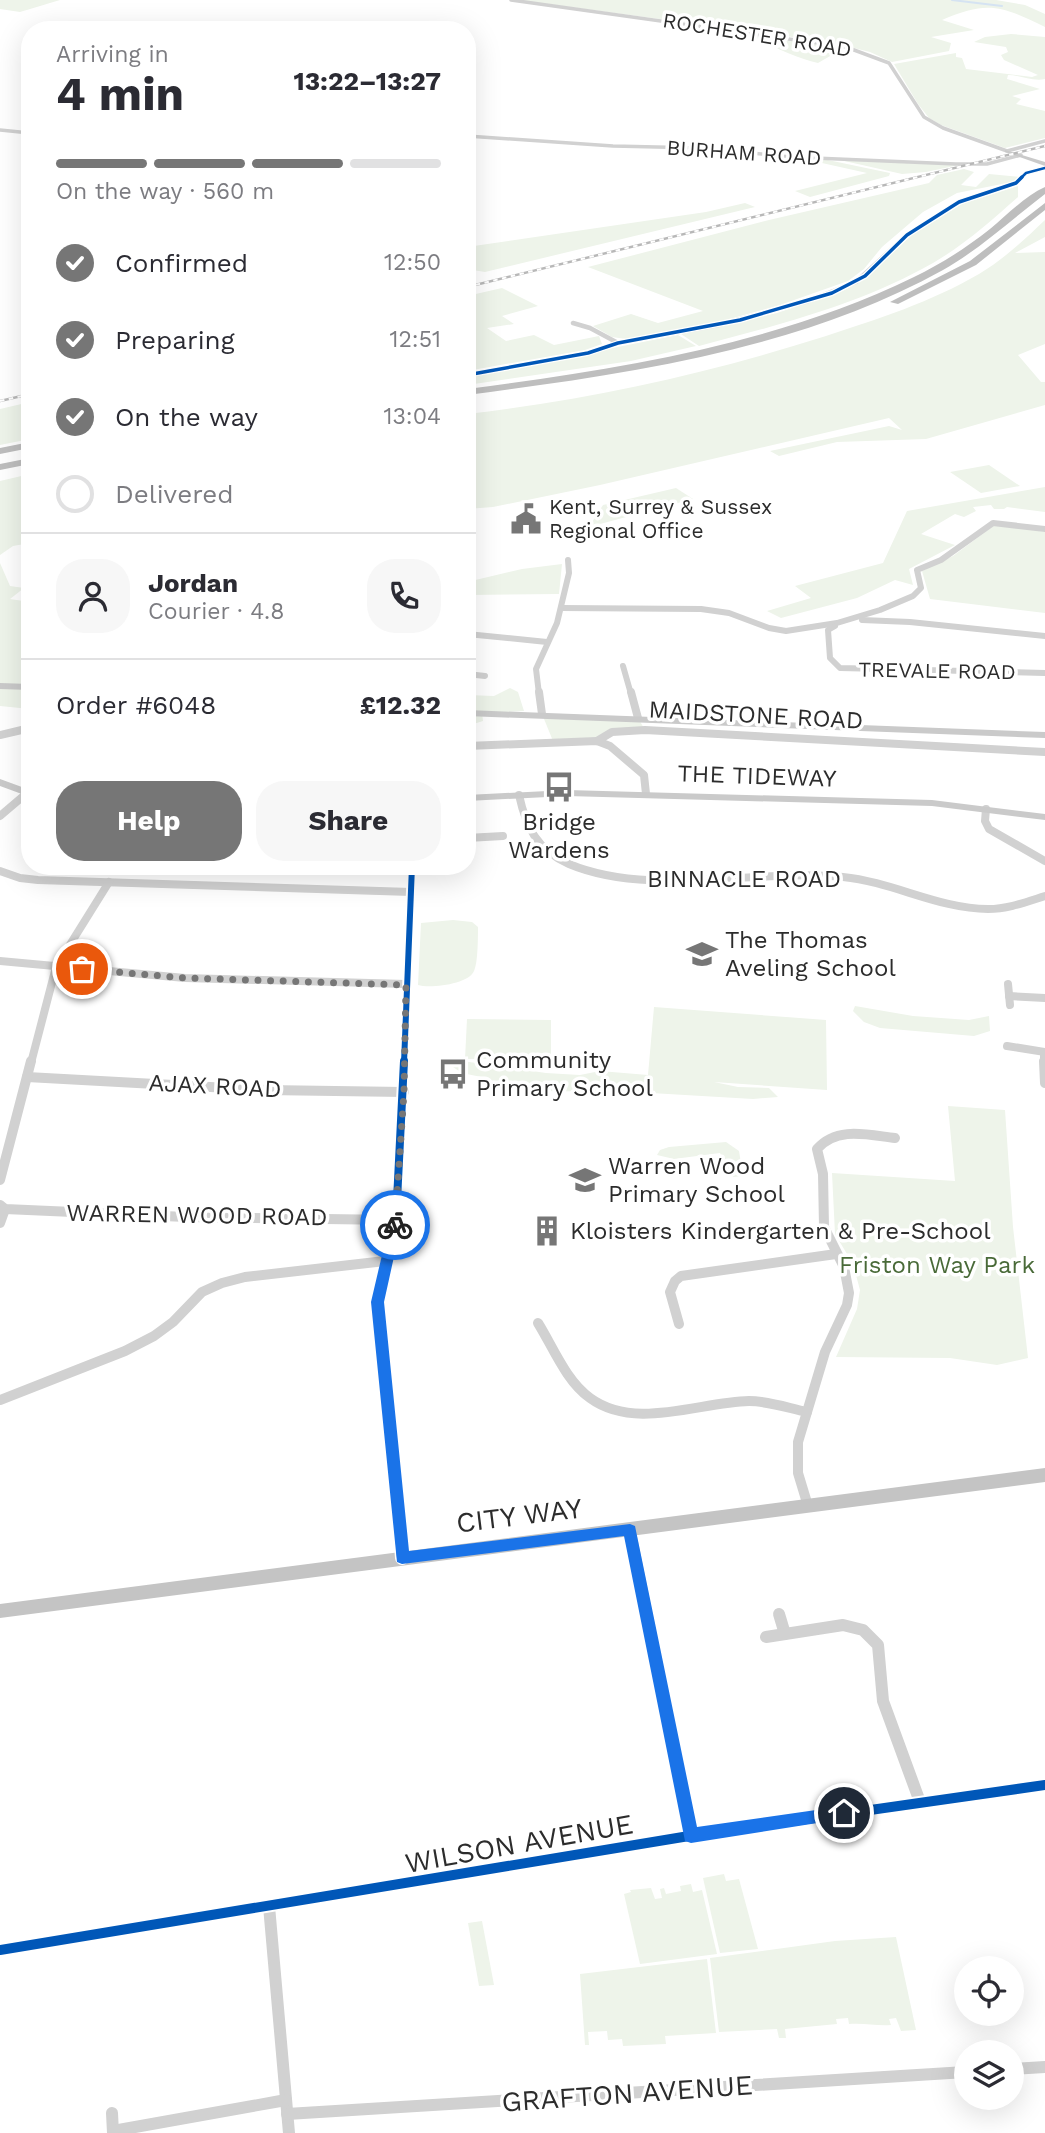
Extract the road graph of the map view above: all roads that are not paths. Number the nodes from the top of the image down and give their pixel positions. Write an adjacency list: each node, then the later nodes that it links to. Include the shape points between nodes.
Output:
1 (511, 0): 6 (street, ROCHESTER ROAD, via 788,37 868,53 888,64 924,117)
2 (0, 130): 3 (street)
3 (21, 132)
4 (476, 137): 7 (street, BURHAM ROAD, via 956,163 987,164)
5 (1045, 141): 6 (street)
6 (1007, 151): 7 (street)
7 (1021, 156): 8 (street)
8 (1045, 166): 11 (street, via 1026,173 1016,183 959,202 907,235 856,282 808,301 718,325 618,343)
9 (1045, 190): 12 (highway, via 952,261 838,312 671,358)
10 (1045, 206): 13 (highway, via 1000,244 951,276 832,326 661,372)
11 (573, 323)
12 (476, 391)
13 (476, 402)
14 (21, 447): 15 (highway)
15 (0, 451)
16 (21, 463): 17 (highway)
17 (0, 467)
18 (1045, 529): 20 (street, via 994,522 939,561 916,570 920,589 909,598 858,618 794,631 770,629 736,614 702,609)
19 (568, 560): 20 (street)
20 (561, 608): 23 (street)
21 (476, 636): 23 (street)
22 (1045, 636): 25 (street, TREVALE ROAD, via 870,619 828,630 830,658 840,668)
23 (547, 642): 31 (street, via 536,669)
24 (623, 666): 32 (street)
25 (1045, 673)
26 (476, 675): 27 (street)
27 (485, 676)
28 (0, 686): 29 (street)
29 (21, 687)
30 (476, 713): 31 (street, MAIDSTONE ROAD)
31 (542, 714): 32 (street, MAIDSTONE ROAD)
32 (638, 718): 35 (street, MAIDSTONE ROAD)
33 (21, 730): 34 (street)
34 (0, 735)
35 (1045, 735)
36 (597, 741): 37 (street, MAIDSTONE ROAD); 38 (street, MAIDSTONE ROAD, via 612,732 645,730); 41 (street, via 610,746 644,775)
37 (476, 746)
38 (1045, 752)
39 (0, 782): 40 (street)
40 (21, 790)
41 (646, 793): 42 (street, THE TIDEWAY); 45 (street, THE TIDEWAY)
42 (519, 795): 43 (street, THE TIDEWAY); 55 (street, BINNACLE ROAD, via 530,833 547,849 584,869 617,877 845,877 972,910 1013,907)
43 (476, 797)
44 (21, 799): 46 (street)
45 (986, 809): 47 (street, THE TIDEWAY); 50 (street, via 989,829)
46 (0, 816)
47 (1045, 817)
48 (503, 836): 49 (street)
49 (476, 838)
50 (1045, 861)
51 (0, 871): 53 (street, via 20,878)
52 (412, 875): 54 (street)
53 (109, 882): 54 (street); 57 (street)
54 (411, 892): 59 (street)
55 (1045, 896)
56 (0, 961): 57 (street)
57 (56, 967): 59 (street, via 185,978); 63 (street)
58 (1008, 984): 60 (street, via 1010,1000)
59 (406, 985): 65 (street)
60 (1045, 998)
61 (1007, 1046): 62 (street)
62 (1044, 1052): 64 (street)
63 (27, 1077): 65 (street, AJAX ROAD); 67 (street)
64 (1045, 1083)
65 (404, 1092): 69 (street)
66 (895, 1138): 71 (street, via 835,1135 817,1149 823,1174 824,1227)
67 (0, 1181)
68 (3, 1207): 69 (street, WARREN WOOD ROAD, via 186,1217); 70 (street)
69 (396, 1220): 72 (street)
70 (0, 1223)
71 (836, 1254): 74 (street, via 681,1276 669,1288); 76 (street, via 848,1280 847,1305 825,1352)
72 (385, 1261): 75 (street, via 222,1283 202,1292 154,1336); 80 (street, via 378,1302)
73 (538, 1323): 76 (street, via 578,1385 590,1398 614,1411 645,1413 752,1401)
74 (679, 1324)
75 (0, 1399)
76 (807, 1412): 78 (street, via 796,1458)
77 (1045, 1475): 78 (main road, CITY WAY)
78 (808, 1506): 79 (main road, CITY WAY)
79 (630, 1530): 80 (main road, CITY WAY); 87 (street)
80 (402, 1558): 81 (main road, CITY WAY)
81 (0, 1611)
82 (779, 1614): 83 (street)
83 (785, 1634): 84 (street); 86 (street, via 848,1625 875,1639 885,1707)
84 (766, 1637)
85 (1045, 1784): 86 (street, WILSON AVENUE)
86 (920, 1802): 87 (street, WILSON AVENUE)
87 (691, 1836): 88 (street, WILSON AVENUE)
88 (269, 1906): 89 (street, WILSON AVENUE); 93 (street)
89 (0, 1950)
90 (1045, 2067): 91 (street)
91 (1024, 2068)
92 (954, 2073): 93 (street, GRAFTON AVENUE)
93 (287, 2107): 95 (street, GRAFTON AVENUE); 96 (street)
94 (112, 2113): 95 (street)
95 (113, 2132)
96 (289, 2133)

